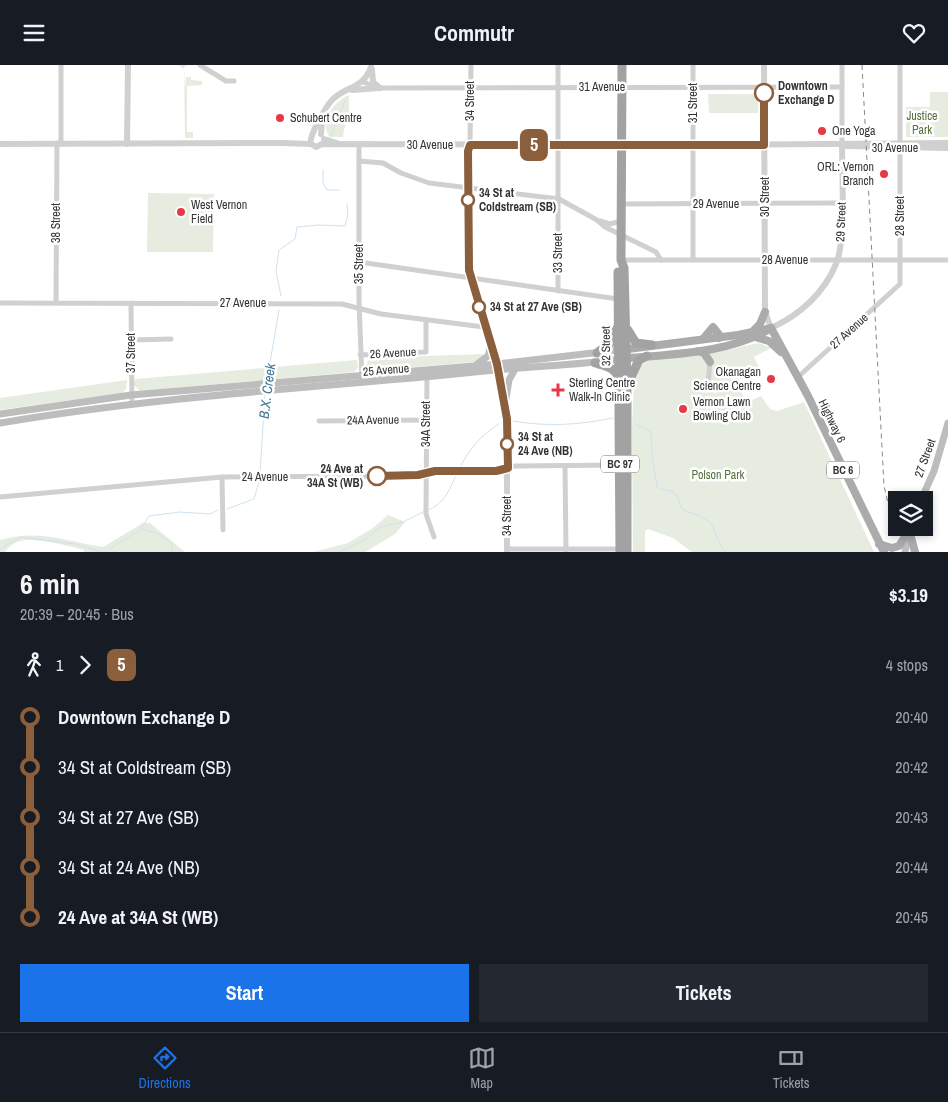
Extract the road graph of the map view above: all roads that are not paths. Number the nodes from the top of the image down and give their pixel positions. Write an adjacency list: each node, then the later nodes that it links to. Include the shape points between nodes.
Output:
1 (60, 65): 26 (street, 38 Street)
2 (128, 65): 28 (street)
3 (200, 65): 12 (street, via 226,81)
4 (471, 65): 14 (street, 34 Street)
5 (558, 65): 15 (street, 33 Street)
6 (622, 65): 16 (highway, 32 Street / BC 97)
7 (693, 65): 17 (street, 31 Street)
8 (764, 65): 18 (street, 30 Street)
9 (842, 65): 19 (street, 29 Street)
10 (900, 65): 36 (street, 28 Street)
11 (371, 66): 13 (street); 20 (street, via 373,82)
12 (234, 81)
13 (363, 82): 20 (street, 31 Avenue); 21 (street)
14 (470, 87): 15 (street, 31 Avenue); 20 (street, 31 Avenue); 30 (street, 34 Street)
15 (558, 87): 16 (street, 31 Avenue); 31 (street, 33 Street)
16 (622, 87): 17 (street, 31 Avenue); 32 (highway, 32 Street / BC 97)
17 (693, 87): 18 (street, 31 Avenue); 33 (street, 31 Street)
18 (764, 87): 19 (street, 31 Avenue); 34 (street, 30 Street)
19 (842, 87): 35 (street, 29 Street)
20 (380, 88): 21 (street)
21 (348, 91): 22 (street, via 333,99)
22 (322, 116): 23 (street); 24 (street)
23 (311, 139): 24 (street); 24 (street, via 316,147); 28 (street, via 282,143)
24 (322, 139): 29 (street, 30 Avenue)
25 (0, 143): 26 (street)
26 (59, 143): 28 (street); 65 (street, 38 Street)
27 (948, 143): 36 (street, 30 Avenue)
28 (127, 144)
29 (359, 145): 30 (street, 30 Avenue); 40 (street, 35 Street)
30 (470, 145): 31 (street, 30 Avenue); 41 (street, 34 Street)
31 (558, 145): 32 (street, 30 Avenue); 42 (street, 33 Street)
32 (622, 145): 33 (street, 30 Avenue); 44 (highway, 32 Street / BC 97)
33 (693, 145): 34 (street, 30 Avenue); 45 (street, 31 Street)
34 (764, 145): 35 (street, 30 Avenue); 46 (street, 30 Street)
35 (842, 145): 36 (street, 30 Avenue); 37 (street, 30 Avenue); 39 (street, 29 Street)
36 (900, 145): 37 (street, 30 Avenue); 38 (street, 30 Avenue); 56 (street, 28 Street)
37 (853, 147): 39 (street, via 845,150)
38 (948, 148)
39 (842, 159): 43 (street, 29 Street)
40 (359, 161): 41 (street, via 383,163 430,183); 59 (street, 35 Street)
41 (468, 186): 42 (street); 60 (street, 34 Street)
42 (559, 199): 47 (street); 48 (street, 33 Street)
43 (842, 203): 46 (street, 29 Avenue); 52 (street, 29 Street)
44 (621, 204): 45 (street, 29 Avenue); 50 (highway, 32 Street / BC 97)
45 (693, 204): 46 (street, 29 Avenue); 54 (street, 31 Street)
46 (765, 204): 55 (street, 30 Street)
47 (572, 206): 48 (street, via 564,208); 49 (street)
48 (559, 215): 62 (street, 33 Street)
49 (597, 220): 50 (street, via 610,224); 51 (street)
50 (621, 221): 51 (highway, 32 Street / BC 97)
51 (621, 233): 53 (street, via 656,253); 58 (highway, 32 Street / BC 97)
52 (838, 259): 55 (street, 28 Avenue); 56 (street, 28 Avenue); 72 (street, 25 Avenue, via 828,279 810,302 796,315)
53 (661, 260): 54 (street, 28 Avenue); 58 (street, 28 Avenue)
54 (693, 260): 55 (street, 28 Avenue)
55 (765, 260): 68 (street, 30 Street)
56 (900, 260): 57 (street, 28 Avenue); 61 (street, 28 Street)
57 (948, 260)
58 (621, 261): 63 (highway, 32 Street / BC 97); 70 (highway, 32 Street / BC 97, via 624,268)
59 (359, 262): 60 (street); 67 (street, 35 Street)
60 (470, 279): 62 (street); 71 (street, 34 Street)
61 (900, 284): 94 (street, 27 Avenue)
62 (558, 291): 63 (street)
63 (618, 299): 70 (highway, 32 Street / BC 97)
64 (0, 303): 65 (street, 27 Avenue)
65 (56, 303): 66 (street, 27 Avenue)
66 (131, 303): 67 (street, 27 Avenue, via 342,304); 76 (street, 37 Street)
67 (361, 307): 69 (street, 27 Avenue, via 381,314); 84 (street, 35 Street)
68 (765, 312): 72 (street, 30 Street); 73 (main road)
69 (426, 320): 71 (street, 27 Avenue); 84 (street, 26 Avenue, via 426,352)
70 (622, 323): 78 (highway, via 634,341); 81 (highway, via 612,342); 83 (highway, 32 Street / BC 97)
71 (484, 327): 77 (street, 34 Street)
72 (772, 328): 73 (main road, 25 Avenue); 86 (main road, Highway 6 / BC 6)
73 (754, 334): 74 (main road, 25 Avenue); 79 (main road, 25 Avenue); 86 (main road)
74 (721, 337): 78 (main road, 25 Avenue); 82 (main road, via 714,342)
75 (171, 339): 76 (street)
76 (132, 340): 99 (street, 37 Street)
77 (492, 345): 89 (main road, via 484,361); 90 (street, 34 Street)
78 (652, 345): 83 (main road, 25 Avenue)
79 (719, 348): 80 (main road, 25 Avenue); 87 (main road)
80 (696, 351): 82 (main road, 25 Avenue); 87 (main road, via 704,353)
81 (597, 353): 83 (main road, 25 Avenue); 90 (main road, 25 Avenue)
82 (672, 353): 85 (main road, 25 Avenue)
83 (623, 354): 85 (main road, 25 Avenue); 88 (main road, 25 Avenue); 95 (highway, 32 Street / BC 97); 98 (highway, 32 Street / BC 97)
84 (360, 355): 93 (street, 35 Street)
85 (647, 356): 98 (highway, via 639,359)
86 (786, 357): 94 (main road, Highway 6 / BC 6)
87 (710, 362): 97 (street)
88 (595, 363): 91 (main road, 25 Avenue); 95 (highway, via 616,371)
89 (474, 366): 90 (main road, 25 Avenue); 92 (main road, 25 Avenue)
90 (498, 367): 91 (main road, 25 Avenue); 92 (main road, 25 Avenue); 100 (street, 34 Street)
91 (515, 369): 100 (main road, via 509,380)
92 (427, 374): 93 (main road, 25 Avenue); 96 (main road, 25 Avenue); 102 (street, 34A Street)
93 (362, 375): 96 (street, 35 Street); 99 (main road, 25 Avenue)
94 (798, 377): 118 (main road, Highway 6 / BC 6)
95 (620, 379): 106 (highway, 32 Street / BC 97)
96 (362, 384): 99 (main road, 25 Avenue)
97 (708, 385)
98 (627, 386): 121 (highway, 32 Street / BC 97)
99 (132, 399): 101 (main road, 25 Avenue); 104 (main road, 25 Avenue)
100 (505, 405): 108 (street, 34 Street)
101 (0, 414)
102 (426, 420): 103 (street, 24A Avenue); 109 (street, 34A Street)
103 (319, 421)
104 (0, 423)
105 (948, 423): 111 (main road, 27 Street)
106 (620, 465): 107 (street, 24 Avenue); 121 (highway, 32 Street / BC 97)
107 (565, 466): 108 (street, 24 Avenue); 120 (street)
108 (508, 468): 109 (street, 24 Avenue); 119 (street, 34 Street)
109 (426, 474): 110 (street, 24 Avenue); 117 (street, 34A Street, via 426,514)
110 (222, 477): 112 (street, 24 Avenue); 113 (street)
111 (925, 491)
112 (0, 497)
113 (223, 530)
114 (905, 536): 118 (main road, via 899,546 892,548)
115 (908, 536): 123 (main road)
116 (911, 536): 124 (main road)
117 (434, 537)
118 (879, 544): 122 (main road, Highway 6 / BC 6)
119 (507, 551): 120 (street)
120 (566, 551): 121 (street)
121 (624, 551)
122 (884, 552)
123 (905, 552)
124 (915, 552)

